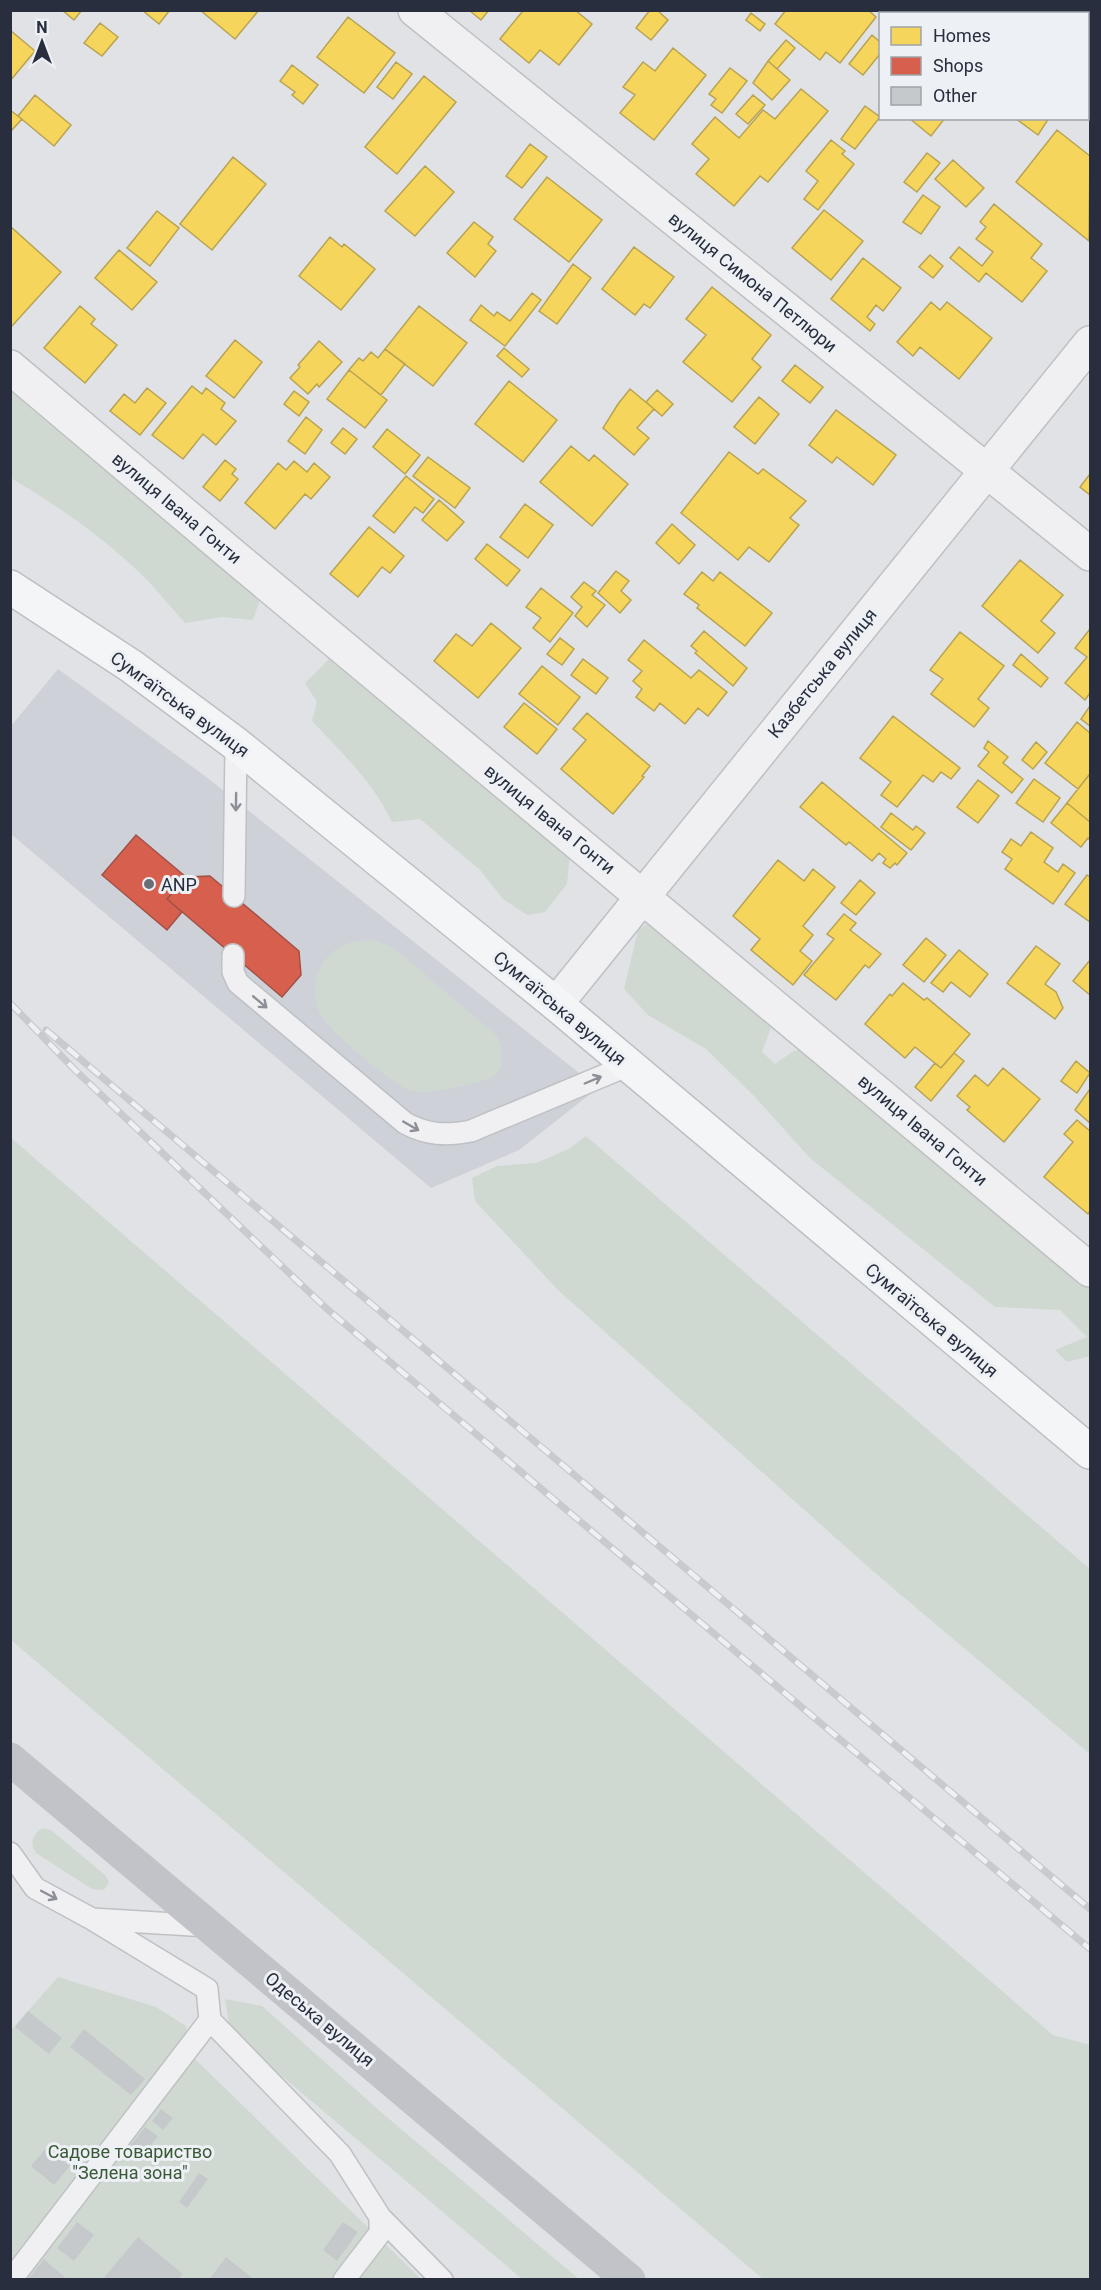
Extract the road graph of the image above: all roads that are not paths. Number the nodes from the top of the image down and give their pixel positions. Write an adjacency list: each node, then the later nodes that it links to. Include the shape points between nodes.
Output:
1 (415, 10): 4 (street, вулиця Симона Петлюри)
2 (1090, 343): 4 (street, Казбетська вулиця)
3 (10, 367): 8 (street, вулиця Івана Гонти)
4 (987, 470): 5 (street, вулиця Симона Петлюри); 8 (street, Казбетська вулиця)
5 (1090, 554)
6 (10, 587): 7 (main road, Сумгаїтська вулиця, via 131,666)
7 (236, 744): 9 (lane, one-way to 9); 11 (main road, Сумгаїтська вулиця)
8 (642, 895): 11 (street, Казбетська вулиця); 13 (street, вулиця Івана Гонти)
9 (234, 896)
10 (233, 955): 12 (lane, one-way to 12, via 233,972 238,982 419,1131 471,1131)
11 (556, 1004): 12 (main road, Сумгаїтська вулиця)
12 (629, 1065): 14 (main road, Сумгаїтська вулиця)
13 (1090, 1270)
14 (1090, 1452)
15 (10, 1759): 18 (main road, Одеська вулиця)
16 (10, 1853): 17 (lane, one-way to 17, via 35,1888)
17 (92, 1918): 18 (lane); 19 (lane, via 207,1989)
18 (210, 1926): 24 (main road, Одеська вулиця)
19 (210, 2020): 20 (lane, via 340,2154); 21 (lane)
20 (380, 2225): 22 (lane); 23 (lane)
21 (11, 2280)
22 (344, 2280)
23 (442, 2280)
24 (629, 2280)

